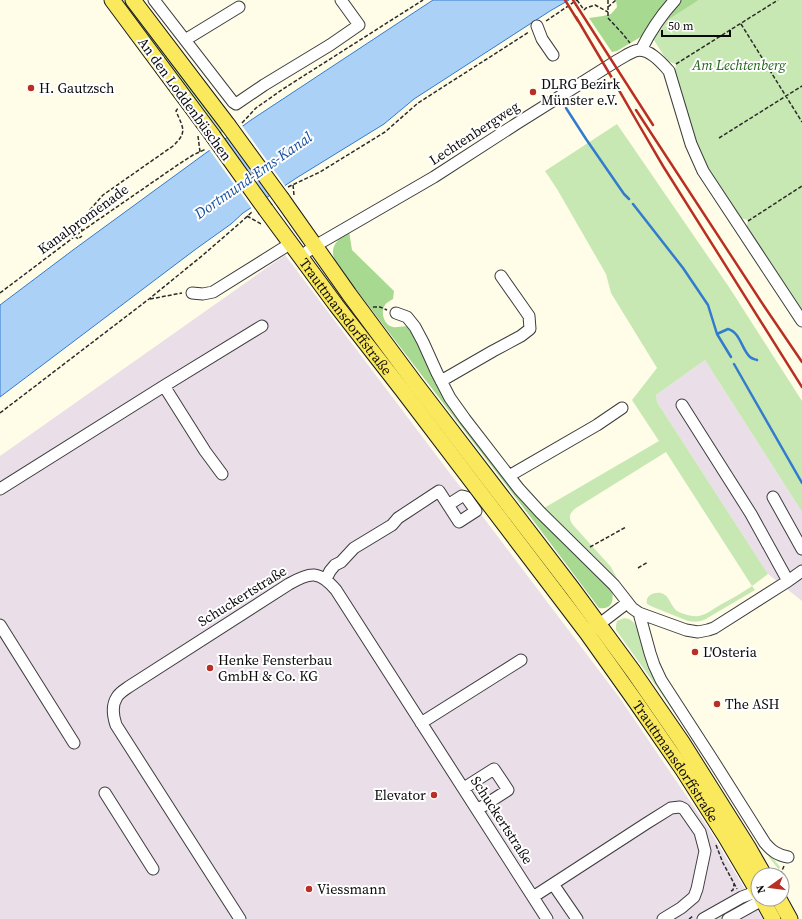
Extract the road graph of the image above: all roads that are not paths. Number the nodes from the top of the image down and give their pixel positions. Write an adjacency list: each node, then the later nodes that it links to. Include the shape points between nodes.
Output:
1 (112, 0): 13 (main road, An den Loddenbüschen, bridge, via 205,136 266,210)
2 (133, 0): 11 (main road, An den Loddenbüschen, bridge, via 228,124)
3 (154, 0): 8 (street)
4 (341, 0): 8 (street, via 359,25 236,104)
5 (675, 0): 9 (street)
6 (239, 7): 8 (street)
7 (537, 26): 10 (street)
8 (185, 40)
9 (638, 50): 11 (street, Lechtenbergweg, via 434,177); 17 (street, via 653,55 668,71 691,144 703,171)
10 (553, 55)
11 (315, 246): 13 (street, Trauttmansdorffstraße); 35 (main road, Trauttmansdorffstraße)
12 (285, 247): 15 (street, via 213,292)
13 (300, 257): 35 (main road, Trauttmansdorffstraße)
14 (501, 276): 19 (street, via 529,316 530,329)
15 (192, 293)
16 (396, 313): 19 (street, via 407,318 415,327)
17 (802, 321)
18 (262, 326): 20 (street)
19 (441, 381): 24 (street, via 457,409)
20 (164, 386): 23 (street); 25 (street)
21 (682, 405): 31 (street, via 751,514)
22 (622, 408): 24 (street)
23 (222, 474)
24 (509, 476): 32 (street, via 534,507 614,585)
25 (0, 489)
26 (773, 497): 28 (street)
27 (448, 505): 27 (street, via 459,522 476,511 466,497 462,496); 30 (street, via 439,491 398,518 392,525 354,548 335,565)
28 (802, 549)
29 (802, 571): 31 (street)
30 (326, 579): 37 (street, Schuckertstraße, via 336,590); 52 (street, Schuckertstraße, via 313,574 300,577 288,584 130,686 117,696 114,705 116,725)
31 (788, 581): 33 (street, via 714,628 703,631 692,632)
32 (627, 603): 33 (street); 35 (street)
33 (639, 613): 42 (street, via 654,665 665,687 765,843 775,854)
34 (0, 625): 38 (street)
35 (593, 629): 43 (main road, Trauttmansdorffstraße, via 682,742); 45 (main road, Trauttmansdorffstraße, via 636,702 683,770)
36 (521, 660): 37 (street)
37 (421, 723): 39 (street, Schuckertstraße)
38 (74, 743)
39 (464, 788): 41 (street, Schuckertstraße); 41 (street, via 494,769 508,790)
40 (105, 793): 44 (street)
41 (477, 810): 48 (street, Schuckertstraße)
42 (788, 857)
43 (759, 867)
44 (152, 870)
45 (750, 878)
46 (553, 884): 48 (street); 54 (street); 55 (street, via 646,823 671,808 680,807 700,832 705,851 694,897)
47 (750, 896): 56 (street, via 742,897)
48 (533, 897): 53 (street, Schuckertstraße)
49 (750, 902): 57 (street)
50 (766, 907): 58 (main road, Trauttmansdorffstraße)
51 (783, 907): 59 (main road)
52 (240, 919)
53 (547, 919)
54 (577, 919)
55 (663, 919)
56 (703, 919)
57 (728, 919)
58 (773, 919)
59 (790, 919)

